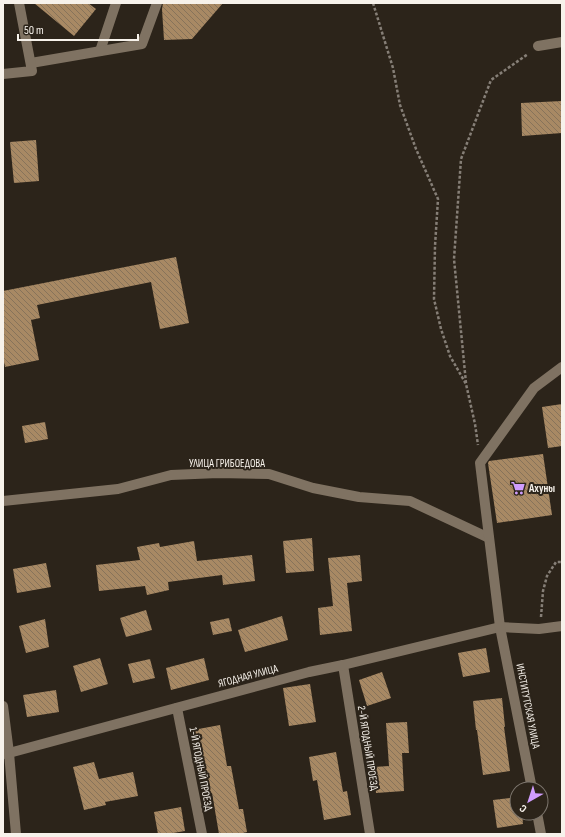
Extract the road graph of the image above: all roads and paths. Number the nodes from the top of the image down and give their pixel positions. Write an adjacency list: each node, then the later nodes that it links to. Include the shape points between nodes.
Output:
1 (19, 3): 8 (street)
2 (116, 3): 7 (street)
3 (157, 3): 7 (street, via 142,44)
4 (373, 3): 11 (path, via 393,68 400,105 438,199 434,299 450,356)
5 (562, 42): 6 (street)
6 (538, 46): 11 (path, via 491,80 461,159 454,259)
7 (100, 51): 8 (street)
8 (31, 63): 9 (street, via 32,71)
9 (3, 74)
10 (562, 367): 12 (street, via 534,388)
11 (466, 384): 12 (path)
12 (480, 463): 14 (street, ИНСТИТУТСКАЯ УЛИЦА)
13 (3, 500): 14 (street, УЛИЦА ГРИБОЕДОВА, via 118,489 171,476 218,472 269,474 314,488 360,497 410,501)
14 (489, 538): 17 (street, ИНСТИТУТСКАЯ УЛИЦА)
15 (562, 562): 18 (path, via 556,562 547,576)
16 (562, 626): 18 (street, ЯГОДНАЯ УЛИЦА)
17 (500, 627): 18 (street, ЯГОДНАЯ УЛИЦА); 19 (street, ЯГОДНАЯ УЛИЦА); 23 (street, ИНСТИТУТСКАЯ УЛИЦА)
18 (539, 629)
19 (343, 665): 21 (street, ЯГОДНАЯ УЛИЦА); 27 (street, 2-Й ЯГОДНЫЙ ПРОЕЗД)
20 (3, 706): 22 (street)
21 (177, 708): 22 (street, ЯГОДНАЯ УЛИЦА); 26 (street, 1-Й ЯГОДНЫЙ ПРОЕЗД)
22 (6, 753): 25 (street)
23 (530, 781)
24 (538, 821): 28 (street)
25 (16, 834)
26 (202, 834)
27 (370, 834)
28 (541, 834)

